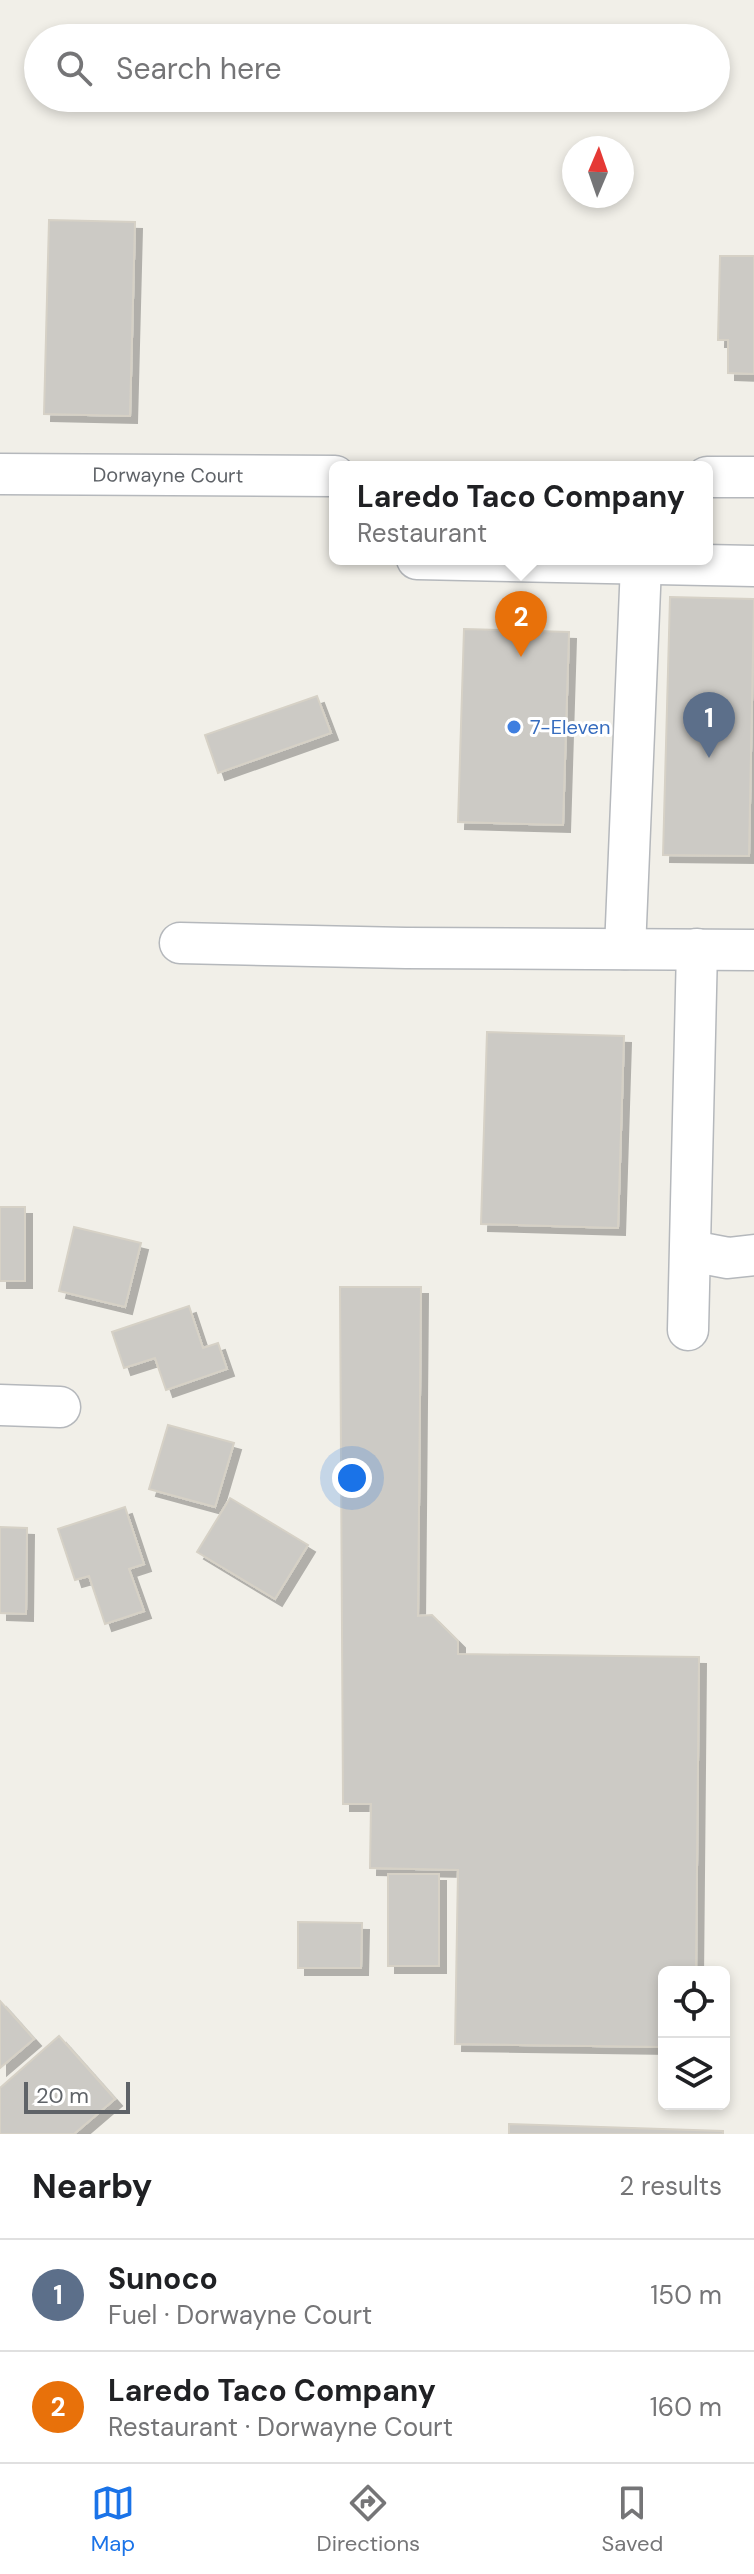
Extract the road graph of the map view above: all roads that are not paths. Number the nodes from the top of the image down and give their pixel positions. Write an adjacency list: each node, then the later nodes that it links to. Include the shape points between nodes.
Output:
1 (0, 474): 2 (street, Dorwayne Court)
2 (329, 476)
3 (713, 477): 4 (street)
4 (754, 477)
5 (649, 565): 9 (street)
6 (713, 565): 7 (street)
7 (754, 566)
8 (180, 943): 9 (street)
9 (625, 949): 10 (street)
10 (697, 949): 11 (street); 12 (street)
11 (754, 950)
12 (691, 1251): 13 (street, via 728,1258); 14 (street)
13 (754, 1255)
14 (688, 1330)
15 (0, 1405): 16 (street)
16 (60, 1407)

